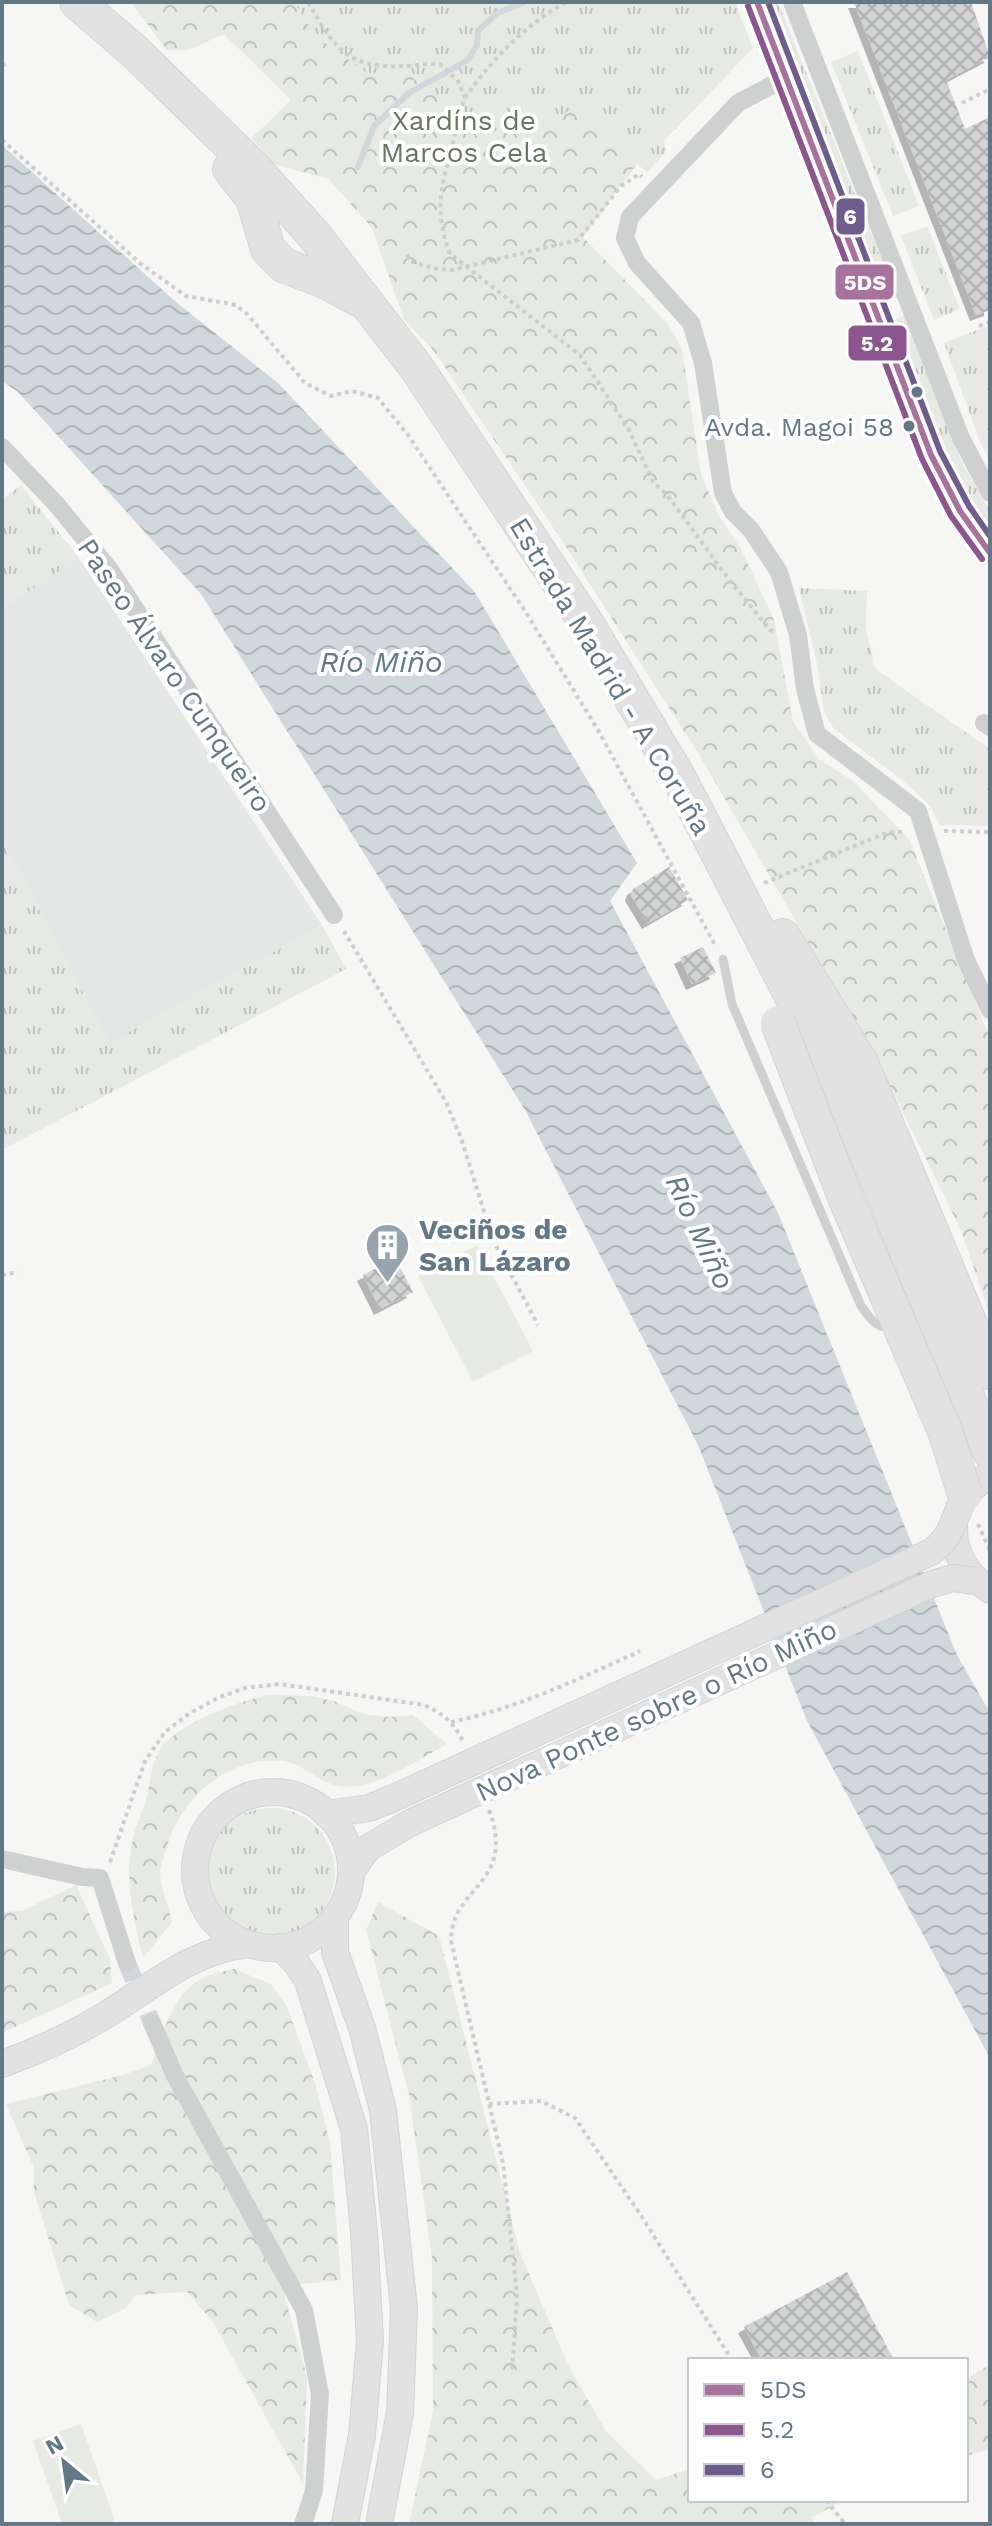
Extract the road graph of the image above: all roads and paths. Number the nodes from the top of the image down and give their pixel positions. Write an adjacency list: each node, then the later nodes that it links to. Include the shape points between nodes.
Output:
1 (77, 2): 7 (highway)
2 (114, 2): 7 (highway)
3 (308, 2): 10 (path, via 331,42 364,64 441,65 458,81)
4 (566, 2): 10 (path, via 527,27)
5 (757, 2): 8 (street)
6 (792, 2): 19 (street, via 961,438)
7 (155, 71): 21 (highway, Estrada Madrid - A Coruña, via 200,117 216,152 253,198 268,249 283,265 366,302 416,367)
8 (787, 77): 20 (street, via 931,455 960,511); 30 (street, via 738,103 630,217 625,238 637,263 691,323 703,363 723,493 779,572 798,635 817,734 918,811 966,960)
9 (990, 89): 11 (path)
10 (465, 98): 15 (path, via 442,176 440,208 450,254)
11 (962, 103)
12 (2, 140): 29 (path, via 141,264 186,296 236,305 305,383 331,396 352,391 378,398 525,611 598,730)
13 (646, 181): 15 (path, via 639,174 621,186 578,240)
14 (407, 255): 15 (path, via 432,268)
15 (468, 267): 22 (path, via 580,355 629,430 653,482 770,630)
16 (990, 322): 17 (path)
17 (979, 326)
18 (2, 447): 28 (street, Paseo Álvaro Cunqueiro, via 110,570)
19 (990, 493)
20 (990, 553)
21 (540, 554): 23 (highway, Estrada Madrid - A Coruña); 27 (highway, via 623,662 690,764)
22 (783, 633)
23 (626, 689): 33 (highway, Estrada Madrid - A Coruña, via 687,794 840,1089); 37 (highway, bridge, via 778,1023)
24 (939, 831): 26 (path)
25 (916, 832): 27 (path, via 889,832)
26 (990, 832)
27 (754, 888): 35 (highway, via 861,1063)
28 (334, 915): 34 (path, via 446,1102 493,1240)
29 (723, 959): 33 (lane, via 732,1004 861,1306 881,1328)
30 (990, 1010)
31 (18, 1272): 32 (path)
32 (2, 1275)
33 (922, 1318): 36 (highway, Estrada Madrid - A Coruña)
34 (538, 1325)
35 (990, 1372)
36 (990, 1452)
37 (971, 1504): 38 (path); 39 (main road, via 954,1539 961,1561); 44 (main road, Nova Ponte sobre o Río Miño, bridge, via 938,1547 920,1557 398,1796 369,1808)
38 (990, 1551)
39 (983, 1586): 46 (main road, Nova Ponte sobre o Río Miño, bridge, via 953,1578 932,1584 410,1823 368,1848)
40 (640, 1651): 41 (path, via 491,1714)
41 (451, 1722): 42 (path); 47 (path, via 424,1705 279,1684 220,1697 165,1732 145,1761)
42 (465, 1749)
43 (486, 1805): 56 (path, via 497,1843 495,1859 456,1915 451,1941)
44 (326, 1814): 46 (main road, via 345,1840); 48 (main road, via 304,1799 278,1793 252,1796 227,1808 209,1827 198,1851 196,1878)
45 (2, 1859): 47 (street)
46 (351, 1872): 49 (main road, via 347,1896)
47 (100, 1878): 52 (street)
48 (203, 1904): 50 (main road, via 218,1925); 53 (main road, via 189,1949)
49 (335, 1918): 51 (main road, via 311,1938); 62 (main road, via 335,1952 383,2110 404,2309 400,2413)
50 (247, 1944): 51 (main road); 53 (main road, via 212,1950)
51 (281, 1947): 61 (main road, via 308,1981 354,2129 370,2341 362,2435)
52 (127, 1963)
53 (172, 1969): 55 (main road, via 96,2020)
54 (152, 2023): 60 (street, via 175,2076 304,2310 320,2394 314,2491)
55 (2, 2064)
56 (489, 2104): 57 (path, via 541,2101 575,2118); 58 (path, via 503,2163 517,2295)
57 (731, 2358)
58 (512, 2374)
59 (828, 2502): 63 (path)
60 (303, 2524)
61 (345, 2524)
62 (379, 2524)
63 (845, 2524)

